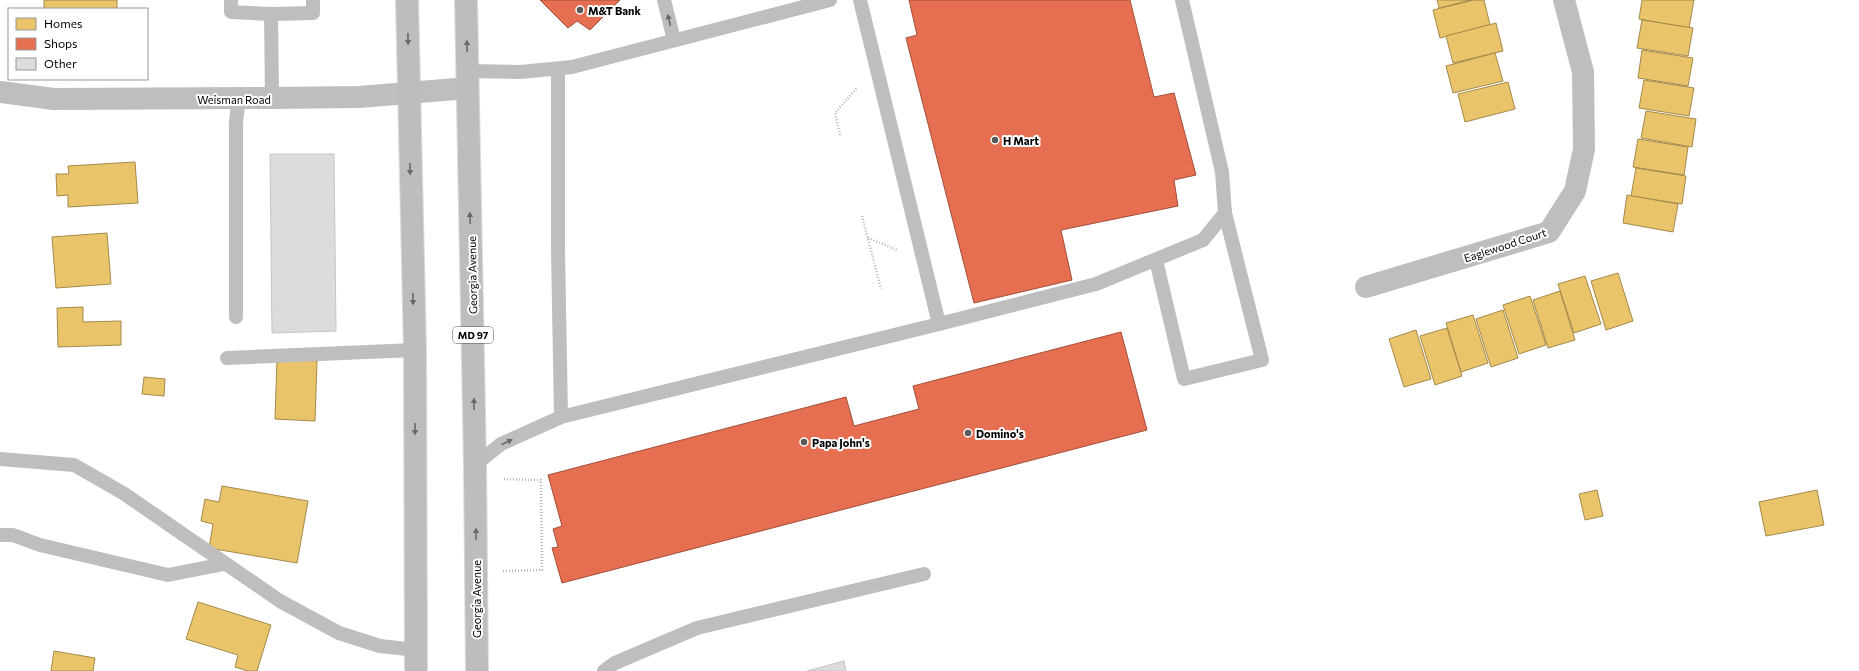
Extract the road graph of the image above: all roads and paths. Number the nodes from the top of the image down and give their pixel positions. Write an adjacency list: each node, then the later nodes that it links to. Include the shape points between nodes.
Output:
1 (231, 0): 10 (lane, via 231,12)
2 (313, 0): 10 (lane, via 313,13)
3 (407, 0): 15 (main road, one-way to 15)
4 (466, 0): 13 (main road, Georgia Avenue / MD 97, one-way to 4)
5 (664, 0): 11 (lane, one-way to 5)
6 (830, 0): 11 (lane)
7 (860, 0): 24 (lane)
8 (1182, 0): 18 (lane, via 1222,172)
9 (1564, 0): 21 (street, Eaglewood Court, via 1583,72 1584,149 1575,191 1549,232)
10 (271, 14): 17 (lane)
11 (674, 40): 12 (lane)
12 (558, 69): 13 (lane); 27 (lane)
13 (468, 80): 15 (street, Weisman Road); 29 (main road, Georgia Avenue / MD 97, one-way to 13)
14 (0, 92): 16 (street, Weisman Road, via 54,99)
15 (408, 93): 17 (street, Weisman Road, via 359,97); 25 (main road, one-way to 25)
16 (239, 98): 17 (street, Weisman Road); 23 (lane, via 236,122)
17 (272, 98)
18 (1225, 213): 20 (lane, via 1204,240); 20 (lane, via 1262,360 1184,379)
19 (862, 216): 22 (path)
20 (1156, 260): 24 (lane, via 1096,284)
21 (1366, 287)
22 (881, 289)
23 (236, 317)
24 (939, 324): 27 (lane)
25 (415, 350): 26 (lane); 35 (main road, one-way to 35)
26 (227, 358)
27 (561, 417): 29 (lane, one-way to 27, via 501,444)
28 (0, 458): 32 (lane, via 74,465 123,493)
29 (475, 464): 36 (main road, Georgia Avenue / MD 97, one-way to 29)
30 (499, 479): 33 (path, via 541,480 542,563 542,570)
31 (0, 535): 32 (lane, via 13,535 168,576)
32 (224, 564): 35 (lane, via 280,601 339,633)
33 (500, 571)
34 (924, 574): 37 (lane, via 697,628 615,663)
35 (416, 660)
36 (477, 671)
37 (604, 671)

